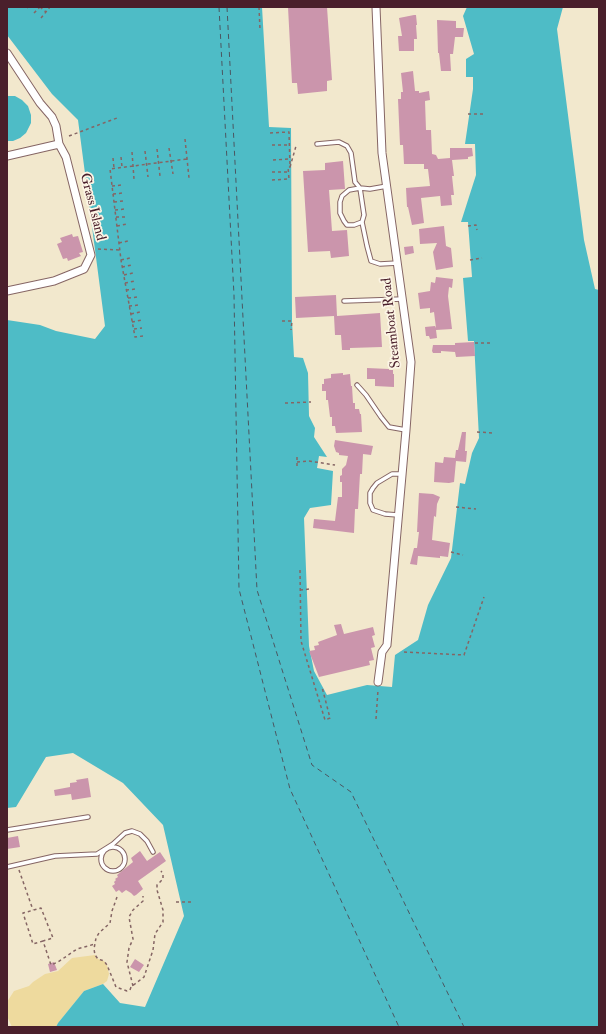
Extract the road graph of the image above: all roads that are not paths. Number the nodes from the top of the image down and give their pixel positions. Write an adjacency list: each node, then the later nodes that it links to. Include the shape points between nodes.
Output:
1 (376, 7): 6 (street, Steamboat Road, via 380,129)
2 (7, 53): 3 (street, Grass Island, via 52,117 58,132)
3 (59, 144): 5 (street); 10 (street, Grass Island, via 66,157 91,255 84,269 54,281)
4 (317, 144): 7 (lane, via 339,142 348,146 355,182)
5 (7, 156)
6 (386, 186): 7 (lane); 9 (street, Steamboat Road)
7 (360, 188): 8 (lane, via 364,215); 8 (lane, via 349,190 342,196 340,213 347,225)
8 (362, 222): 9 (lane, via 371,260 380,264)
9 (398, 263): 11 (street, Steamboat Road)
10 (7, 291)
11 (403, 299): 12 (lane); 14 (street, Steamboat Road, via 411,362)
12 (344, 301)
13 (357, 385): 14 (lane, via 389,427)
14 (406, 430): 15 (street, Steamboat Road)
15 (402, 474): 16 (street, Steamboat Road); 16 (lane, via 392,474 370,493 373,510)
16 (398, 515): 17 (street, Steamboat Road, via 387,645 382,652)
17 (378, 682)
18 (88, 817): 19 (lane)
19 (7, 830)
20 (108, 848): 20 (lane, via 116,847 123,851 125,859 119,869 112,871 103,864 102,854); 21 (lane, via 125,833 132,831 140,834); 22 (lane, via 97,854 55,856)
21 (154, 852)
22 (7, 867)

